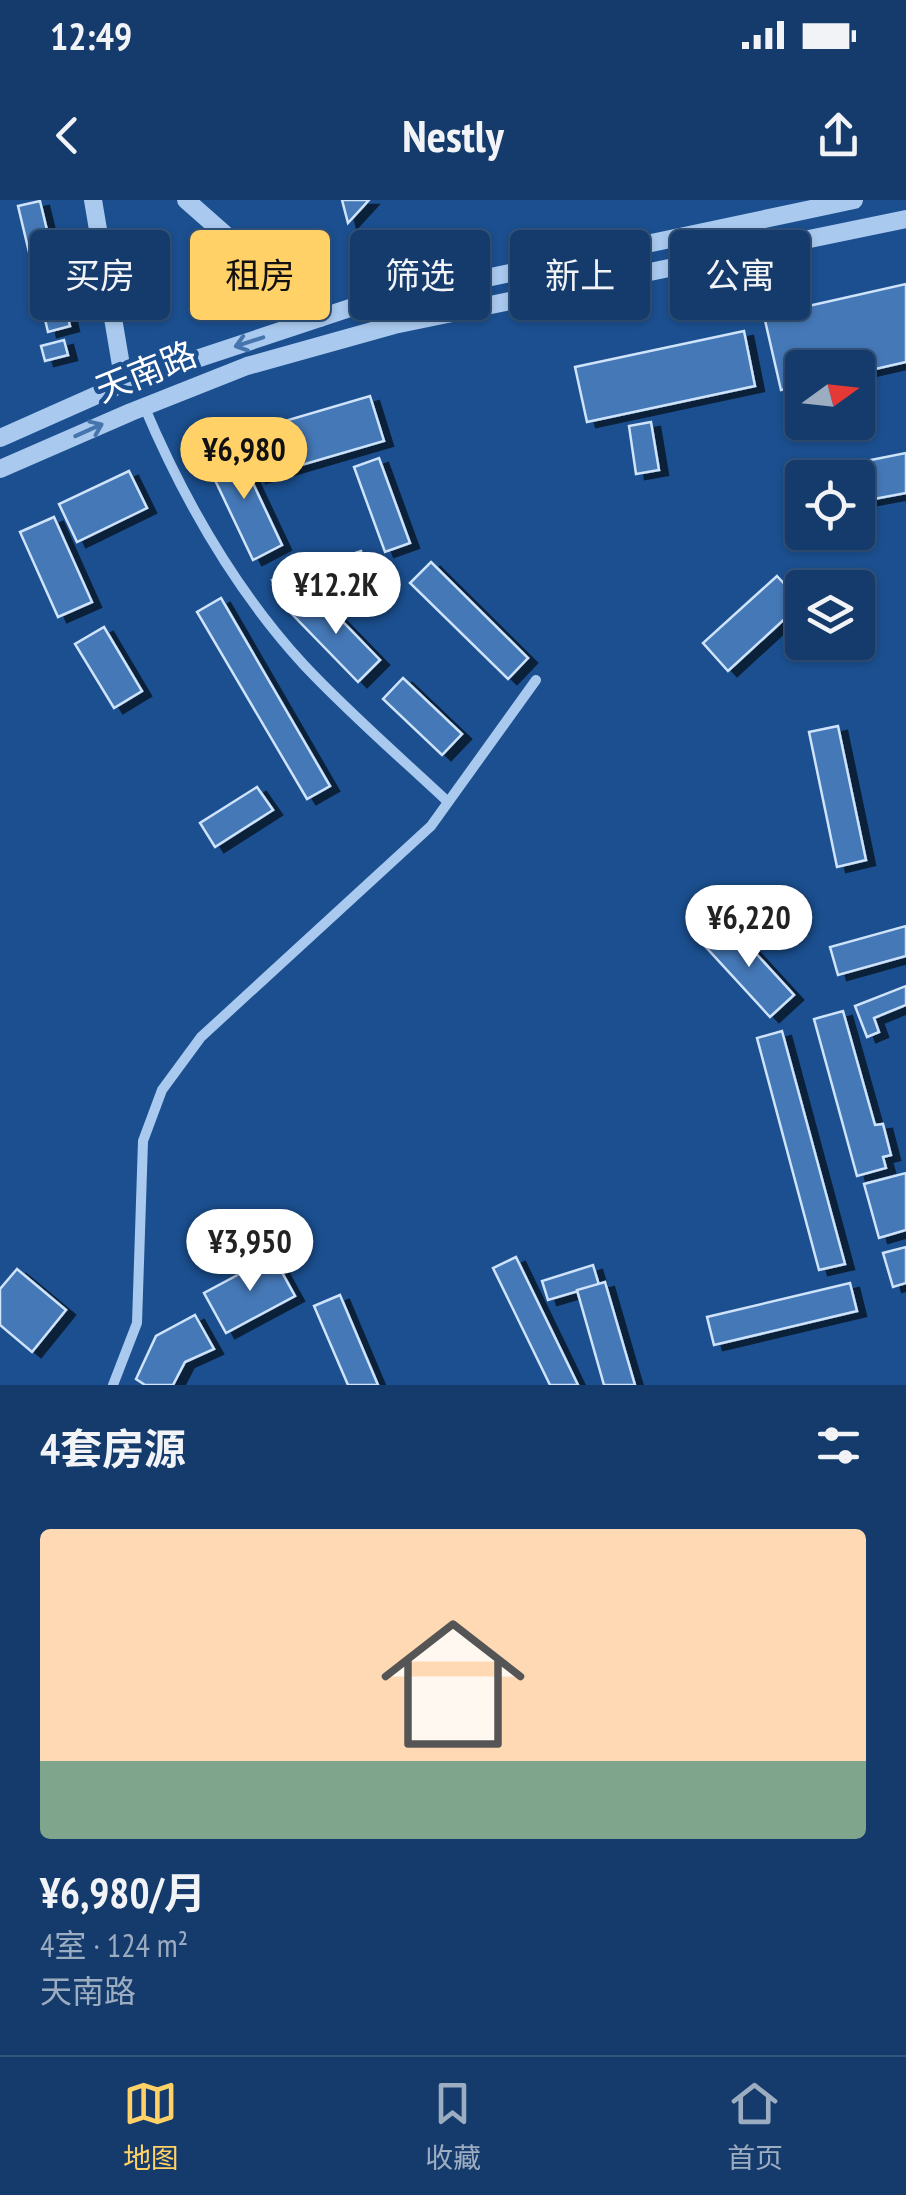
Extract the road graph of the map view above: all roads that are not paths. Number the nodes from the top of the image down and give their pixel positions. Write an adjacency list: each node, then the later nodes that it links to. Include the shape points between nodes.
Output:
1 (93, 200): 8 (street)
2 (186, 200): 5 (street)
3 (854, 200): 6 (street, 天南路)
4 (906, 219): 9 (street, 天南路, via 394,325 247,366)
5 (220, 230)
6 (330, 315)
7 (314, 320): 8 (street, 天南路, one-way to 8)
8 (124, 383): 10 (street, 天南路)
9 (144, 406): 11 (street, 天南路, one-way to 9); 13 (street, via 173,475 250,598 304,665)
10 (0, 438)
11 (0, 469)
12 (536, 680): 13 (street)
13 (448, 802): 14 (street, via 201,1037 162,1090 143,1141 137,1323)
14 (113, 1385)

